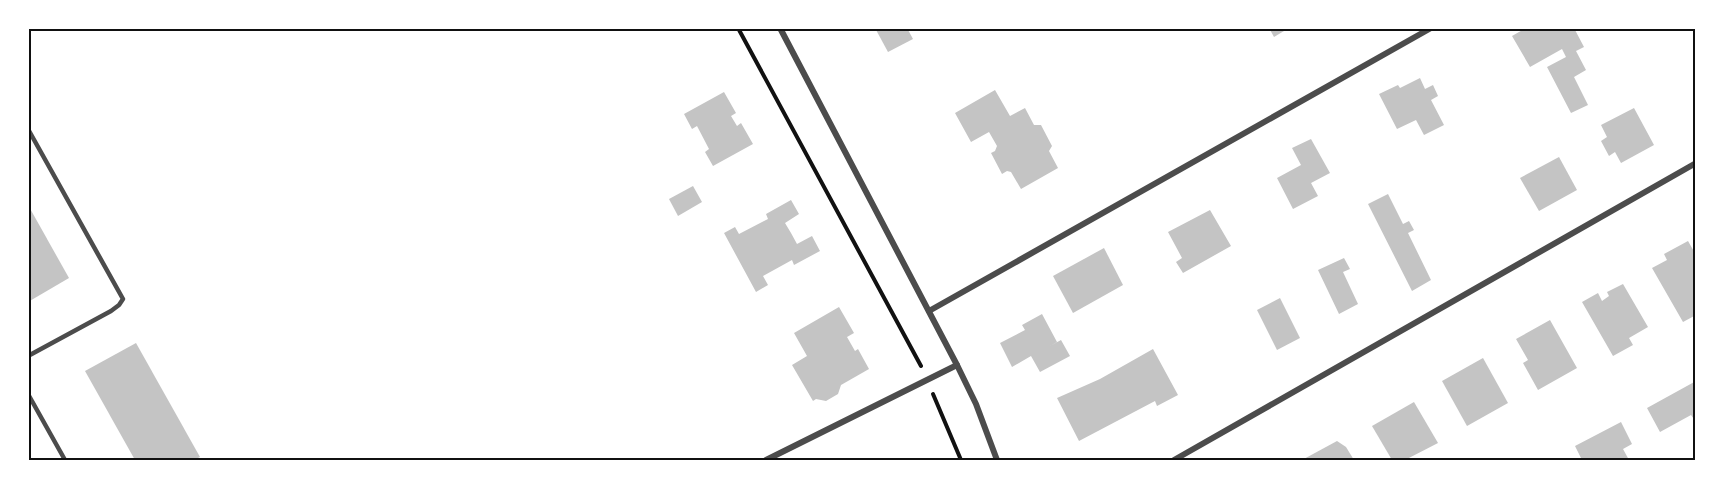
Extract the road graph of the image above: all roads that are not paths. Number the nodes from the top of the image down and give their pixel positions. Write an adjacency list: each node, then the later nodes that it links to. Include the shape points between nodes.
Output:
1 (780, 28): 5 (street)
2 (1431, 28): 5 (street)
3 (28, 129): 6 (lane, via 123,299 111,310)
4 (1695, 163): 12 (street)
5 (929, 312): 7 (street)
6 (28, 356)
7 (957, 365): 10 (street); 11 (street)
8 (28, 394): 9 (lane)
9 (65, 460)
10 (766, 460)
11 (997, 460)
12 (1174, 460)

